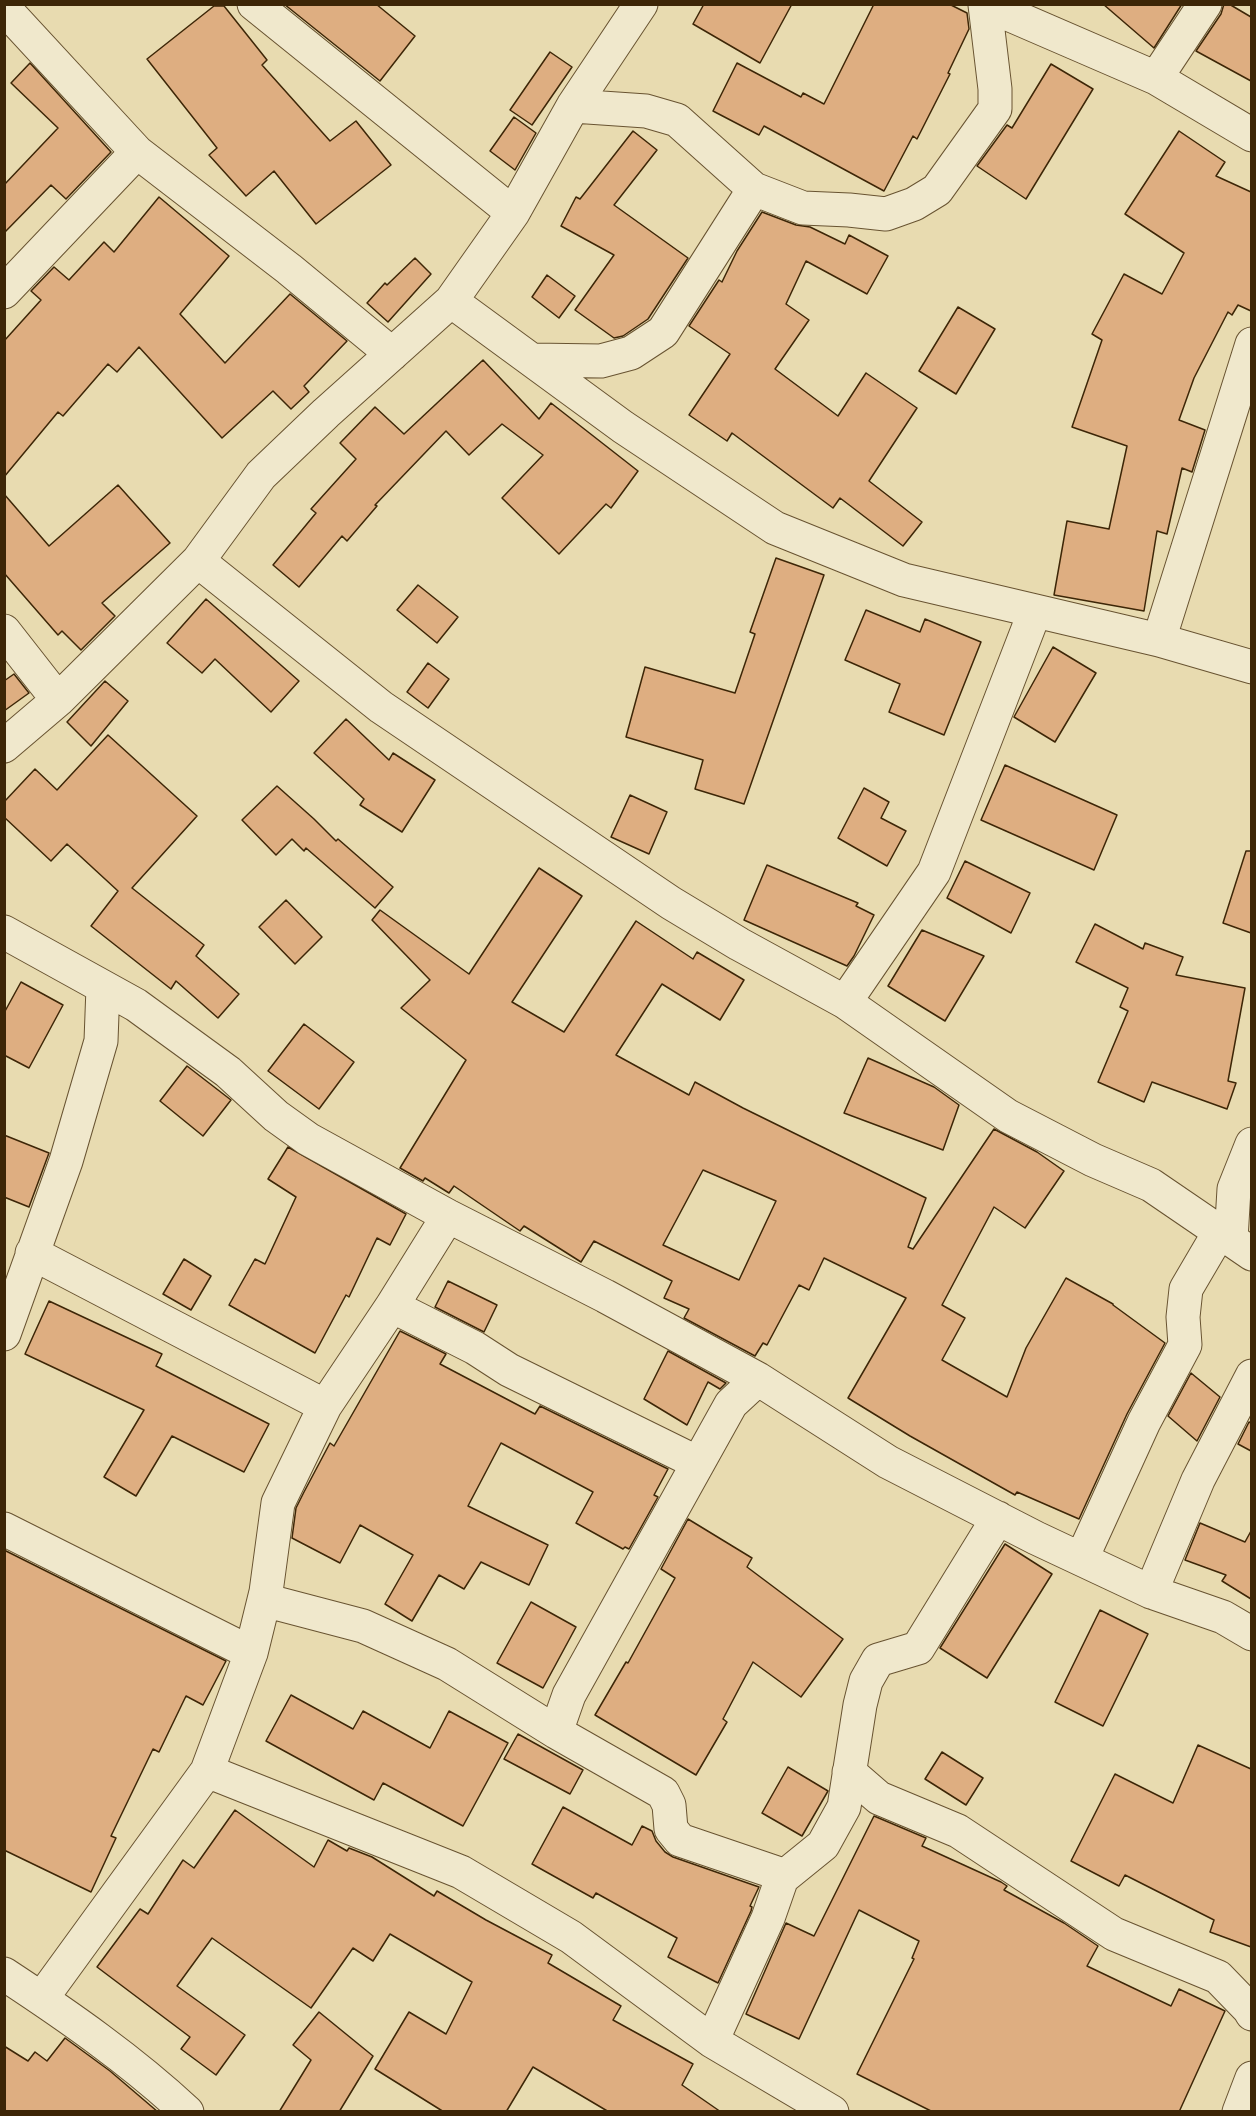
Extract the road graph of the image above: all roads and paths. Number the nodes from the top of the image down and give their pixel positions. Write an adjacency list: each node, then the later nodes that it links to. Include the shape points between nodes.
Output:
1 (254, 4): 11 (street)
2 (641, 4): 7 (street)
3 (1205, 4): 6 (street)
4 (985, 5): 6 (street); 10 (street, via 995,109 937,190 886,214 803,208)
5 (4, 8): 9 (street)
6 (1156, 78): 8 (street)
7 (573, 106): 10 (street, via 645,111 677,120); 11 (street)
8 (1251, 135)
9 (137, 152): 12 (street); 15 (street, via 289,268)
10 (754, 189): 16 (street, via 663,332 631,354 601,360)
11 (513, 213): 13 (street)
12 (4, 292)
13 (451, 301): 15 (street); 16 (street)
14 (1251, 344): 20 (street)
15 (392, 354): 17 (street, via 261,476)
16 (532, 360): 18 (street, via 623,427 775,528 904,580)
17 (198, 561): 22 (street); 26 (street, via 400,720 671,903)
18 (1035, 611): 20 (street); 26 (street, via 934,872)
19 (4, 632): 22 (street)
20 (1159, 640): 21 (street)
21 (1251, 667)
22 (58, 700): 23 (street)
23 (4, 746)
24 (4, 932): 25 (street)
25 (103, 987): 28 (street, via 136,1005 228,1072 308,1139); 30 (street, via 101,1041 66,1161)
26 (845, 1002): 29 (street, via 1008,1116 1151,1185)
27 (1251, 1144): 29 (street, via 1234,1189)
28 (448, 1216): 31 (street); 34 (street)
29 (1234, 1242): 39 (street, via 1186,1289 1185,1345 1144,1422)
30 (32, 1253): 32 (street); 35 (street)
31 (392, 1306): 35 (street); 36 (street, via 509,1370)
32 (4, 1334)
33 (1251, 1376): 40 (street, via 1198,1480)
34 (758, 1379): 36 (street, via 731,1404); 37 (street, via 888,1462)
35 (325, 1406): 41 (street, via 278,1503)
36 (698, 1463): 44 (street, via 569,1695)
37 (998, 1518): 39 (street); 46 (street, via 918,1648 878,1660 866,1681)
38 (4, 1529): 43 (street)
39 (1082, 1558): 40 (street)
40 (1151, 1592): 42 (street, via 1223,1617)
41 (264, 1600): 43 (street); 44 (street, via 363,1626 447,1664)
42 (1251, 1634)
43 (251, 1653): 45 (street)
44 (556, 1732): 47 (street, via 663,1793 669,1805 671,1829 680,1840)
45 (207, 1771): 49 (street); 51 (street, via 461,1872 571,1937)
46 (849, 1772): 47 (street, via 844,1807 823,1845); 50 (street, via 879,1798 958,1831 1114,1934 1218,1977)
47 (783, 1875): 51 (street, via 768,1918)
48 (4, 1974): 49 (street)
49 (42, 1998): 52 (street, via 148,2076)
50 (1251, 2011)
51 (712, 2041): 53 (street)
52 (187, 2112)
53 (832, 2112)

